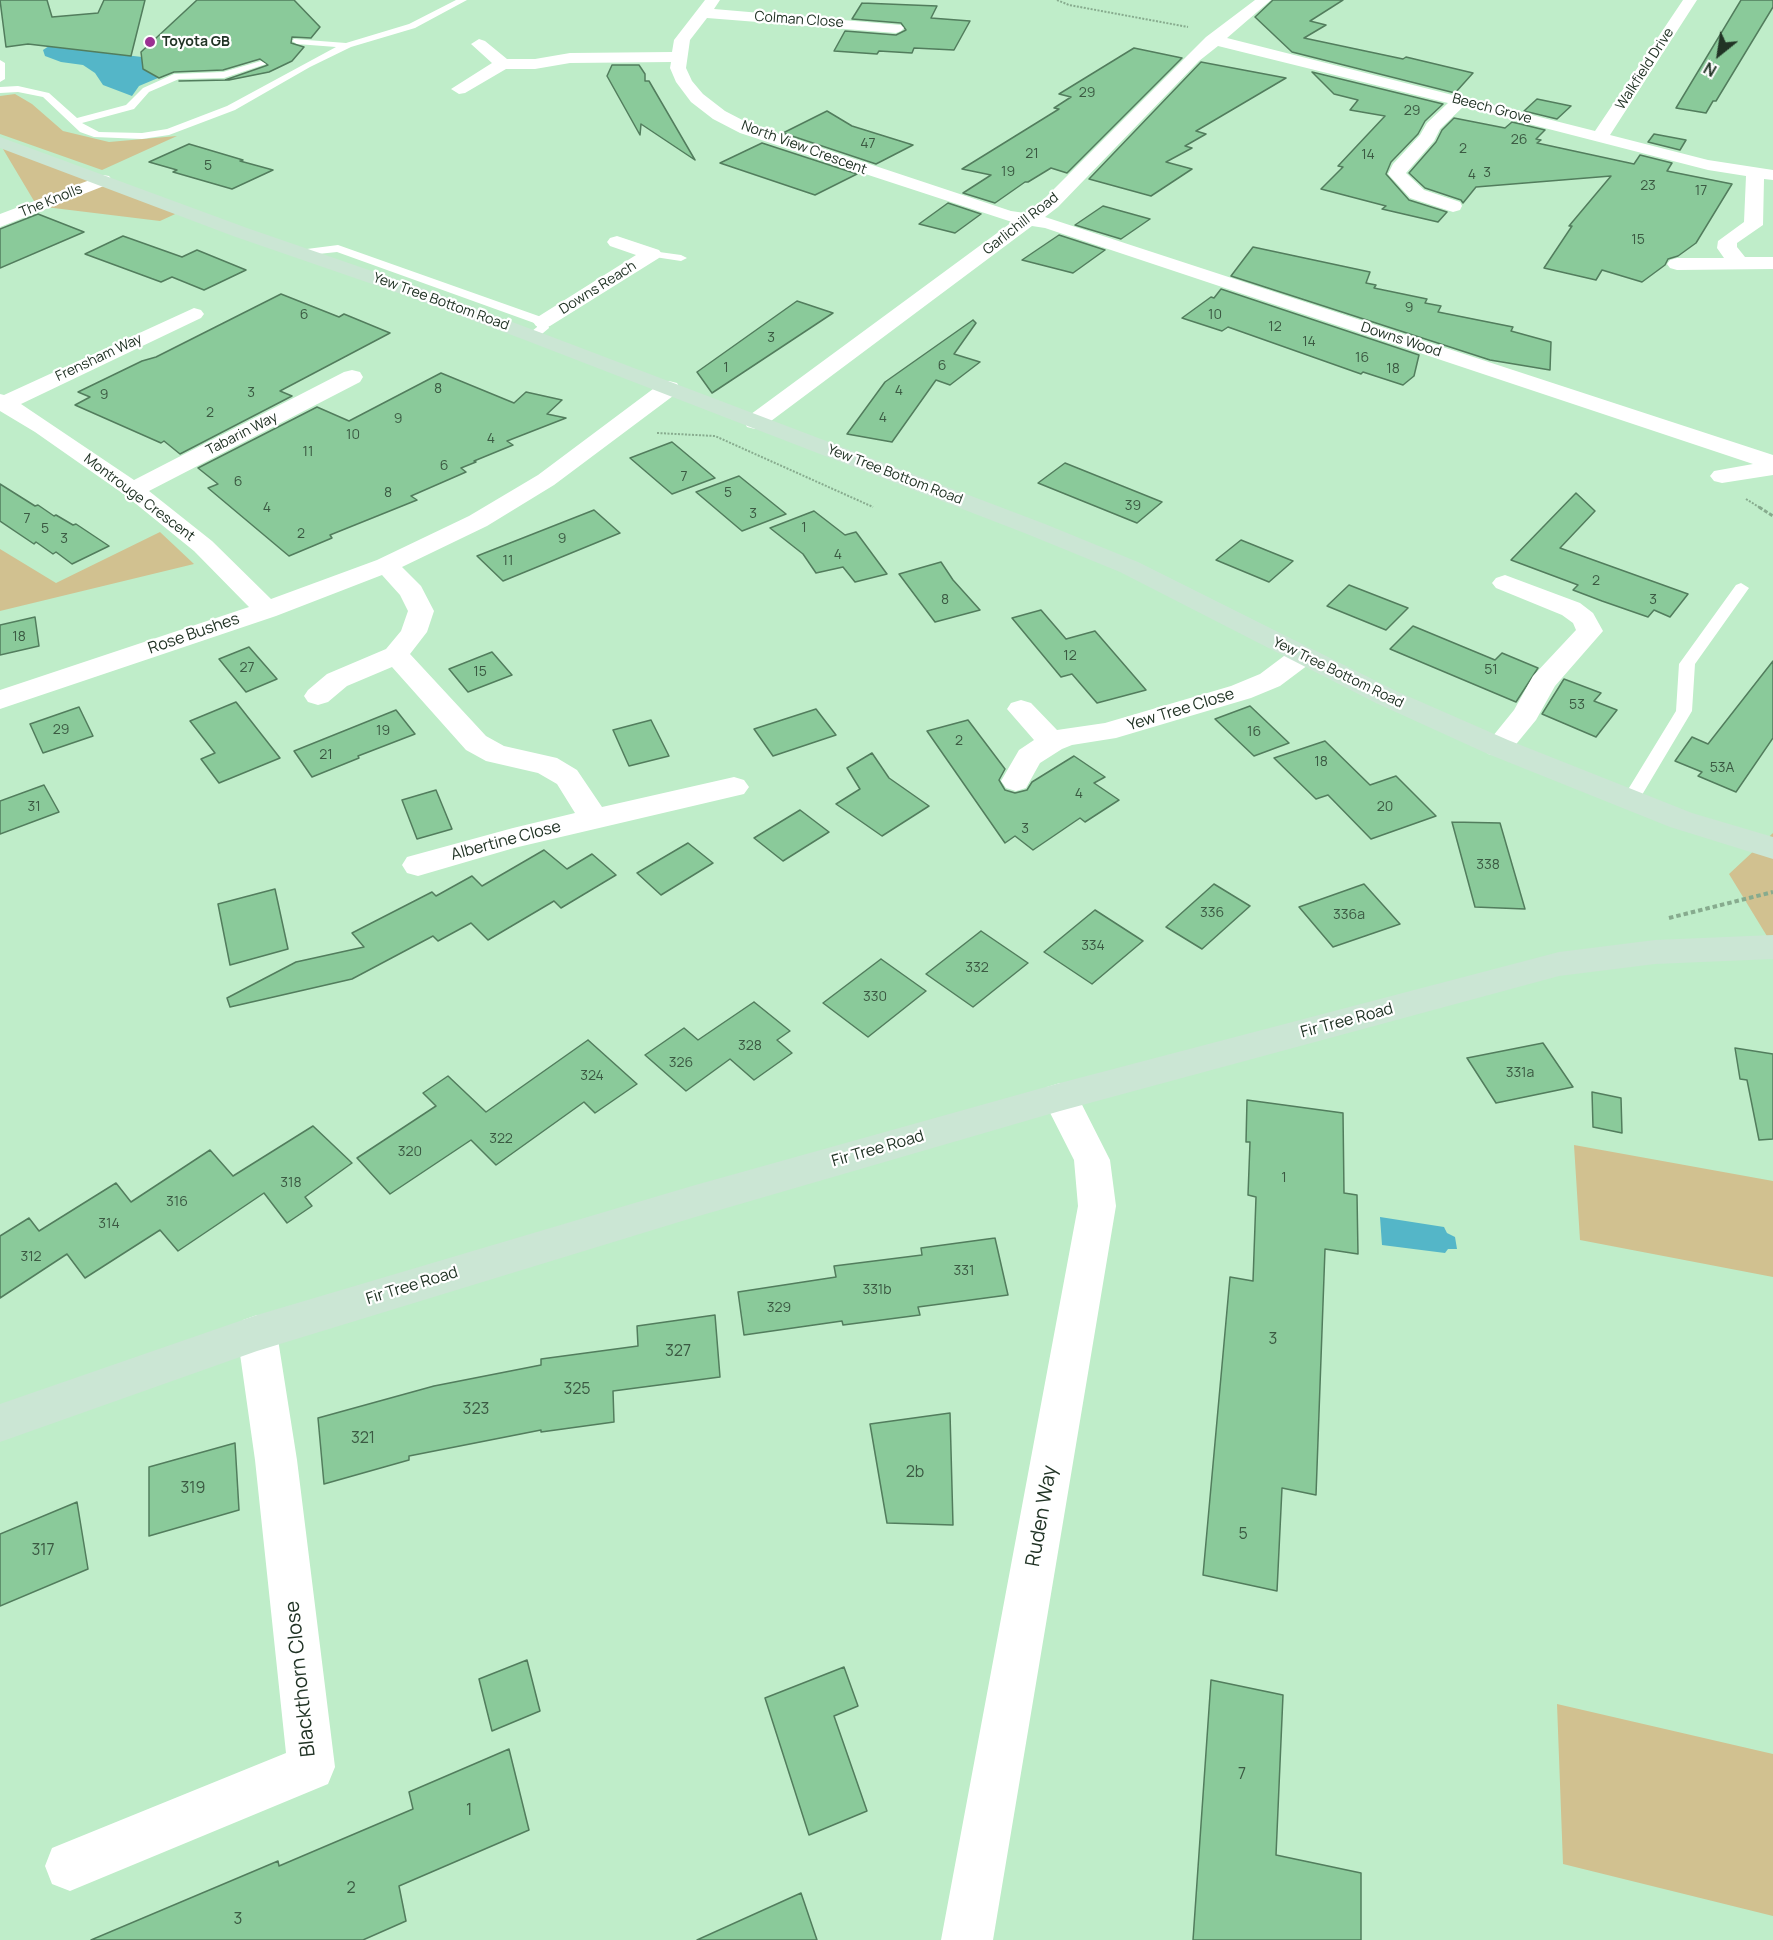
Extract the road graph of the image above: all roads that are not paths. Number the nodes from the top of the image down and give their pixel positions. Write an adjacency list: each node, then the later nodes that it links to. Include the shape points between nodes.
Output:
1 (462, 0): 8 (lane, via 412,26)
2 (1264, 0): 6 (street, Garlichill Road)
3 (1690, 0): 19 (street, Walkfield Drive)
4 (707, 7): 5 (street, Colman Close); 9 (street, via 682,40)
5 (896, 27)
6 (1217, 37): 17 (street, Beech Grove); 24 (street, Garlichill Road, via 1073,182)
7 (479, 44): 12 (street)
8 (348, 45): 13 (lane); 13 (lane, via 297,41)
9 (678, 57): 12 (street, via 570,58); 24 (street, North View Crescent, via 684,82 697,98 746,129)
10 (0, 63): 14 (lane)
11 (261, 64): 18 (lane, via 224,75 177,76 146,90 130,107)
12 (502, 64): 15 (street)
13 (307, 65): 18 (lane, via 231,108 169,132 117,137 84,130)
14 (0, 79)
15 (459, 89)
16 (0, 90): 18 (lane, via 46,95)
17 (1460, 101): 19 (street, Beech Grove); 23 (street, via 1433,127 1397,174 1417,195)
18 (75, 122)
19 (1600, 137): 21 (street, Beech Grove, via 1708,165)
20 (0, 142): 22 (main road, Yew Tree Bottom Road)
21 (1764, 174): 29 (street, via 1753,225 1728,241 1727,248)
22 (103, 180): 25 (street, The Knolls); 33 (main road, Yew Tree Bottom Road, via 299,253)
23 (1453, 206)
24 (1028, 220): 37 (street, Garlichill Road); 38 (street, Downs Wood, via 1049,223)
25 (0, 221)
26 (617, 242): 27 (street, Downs Reach)
27 (652, 254): 28 (lane); 33 (street, Downs Reach)
28 (681, 258)
29 (1739, 263): 30 (street); 31 (street)
30 (1773, 263)
31 (1677, 264)
32 (194, 314): 36 (street, Frensham Way)
33 (538, 329): 35 (main road, Yew Tree Bottom Road)
34 (352, 377): 41 (street, Tabarin Way)
35 (669, 388): 37 (main road, Yew Tree Bottom Road); 42 (street, Rose Bushes, via 546,480 478,521)
36 (2, 403): 41 (street, Montrouge Crescent)
37 (755, 422): 47 (main road, Yew Tree Bottom Road, via 1089,550)
38 (1773, 463)
39 (1773, 468): 40 (street)
40 (1722, 476)
41 (133, 490): 45 (street, Montrouge Crescent, via 203,546)
42 (386, 565): 45 (street, Rose Bushes); 46 (street, via 412,592 421,611 414,632)
43 (1505, 583): 52 (street, via 1571,609 1584,619 1590,631 1543,682 1526,714)
44 (1741, 588): 55 (lane, via 1687,664 1684,711)
45 (267, 610): 49 (street, Rose Bushes)
46 (396, 655): 48 (street, via 337,680); 56 (street, via 476,743 496,754 547,765 567,777)
47 (1302, 656): 51 (street, Yew Tree Close, via 1270,680 1241,692 1106,732); 52 (main road, Yew Tree Bottom Road)
48 (318, 696)
49 (0, 700)
50 (1021, 709): 51 (street)
51 (1052, 742): 53 (street, Yew Tree Close, via 1029,757)
52 (1498, 747): 55 (main road, Yew Tree Bottom Road)
53 (1016, 781)
54 (734, 788): 56 (street, Albertine Close)
55 (1629, 801): 57 (main road, Yew Tree Bottom Road)
56 (594, 819): 58 (street, Albertine Close)
57 (1773, 848)
58 (418, 865)
59 (1773, 947): 60 (main road, Fir Tree Road, via 1655,952 1559,964)
60 (1060, 1097): 61 (main road, Fir Tree Road, via 692,1202); 64 (street, Ruden Way, via 1092,1160 1097,1206)
61 (257, 1333): 62 (main road, Fir Tree Road); 63 (street, Blackthorn Close, via 276,1460 311,1767)
62 (0, 1423)
63 (70, 1866)
64 (967, 1940)

